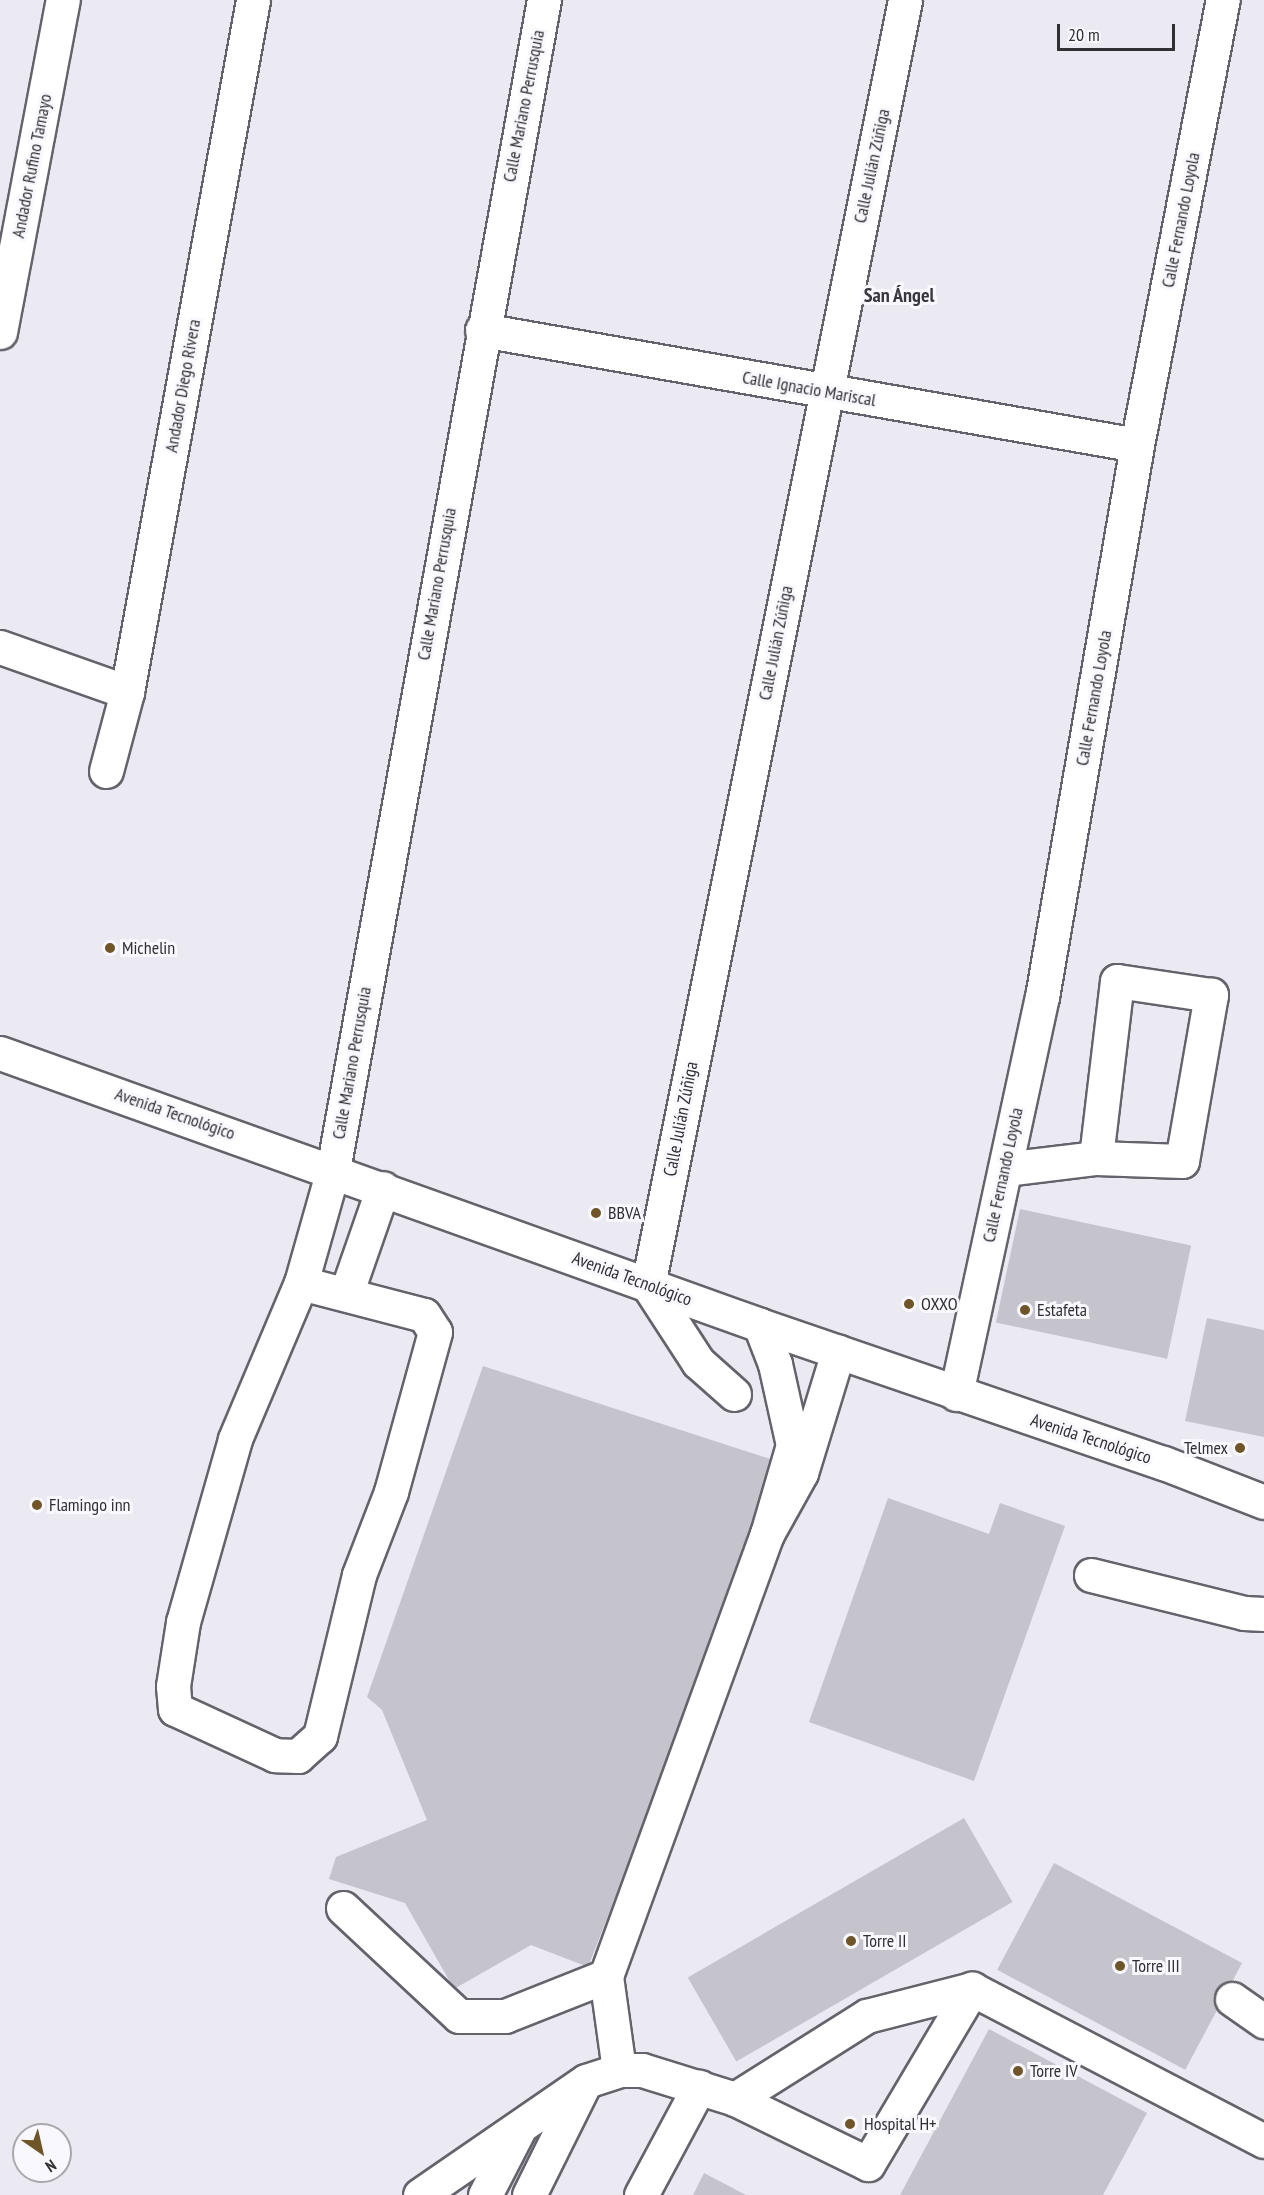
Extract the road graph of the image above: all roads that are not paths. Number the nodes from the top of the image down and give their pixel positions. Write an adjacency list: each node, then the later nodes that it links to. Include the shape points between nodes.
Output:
1 (63, 0): 6 (street, Andador Rufino Tamayo)
2 (253, 0): 12 (street, Andador Diego Rivera)
3 (544, 0): 7 (street, Calle Mariano Perrusquia)
4 (906, 0): 9 (street, Calle Julián Zúñiga)
5 (1223, 0): 10 (street, Calle Fernando Loyola)
6 (10, 222): 8 (street, Andador Rufino Tamayo)
7 (482, 330): 9 (street, Calle Ignacio Mariscal); 17 (street, Calle Mariano Perrusquia)
8 (0, 332)
9 (825, 393): 10 (street, Calle Ignacio Mariscal); 20 (street, Calle Julián Zúñiga)
10 (1137, 445): 16 (street, Calle Fernando Loyola, via 1042,997)
11 (0, 647): 12 (street)
12 (127, 692): 13 (street, Andador Diego Rivera)
13 (106, 771)
14 (0, 1053): 17 (street, Avenida Tecnológico)
15 (1096, 1158): 15 (street, via 1182,1161 1211,995 1117,981); 16 (street)
16 (1005, 1169): 25 (street, Calle Fernando Loyola)
17 (333, 1170): 18 (street, Avenida Tecnológico); 19 (street, Calle Mariano Perrusquia)
18 (383, 1188): 20 (street, Avenida Tecnológico); 21 (street)
19 (301, 1283): 21 (street); 21 (street, Calle Mariano Perrusquia, via 234,1439 183,1622 173,1686 176,1709 275,1755 298,1756 320,1736 359,1575 391,1492 435,1332 424,1315)
20 (648, 1286): 22 (street, Avenida Tecnológico); 24 (street, via 698,1362)
21 (346, 1294)
22 (760, 1325): 23 (street, Avenida Tecnológico); 27 (street, via 775,1364 792,1445)
23 (838, 1352): 25 (street, Avenida Tecnológico); 27 (street, via 801,1473)
24 (734, 1394)
25 (956, 1394): 26 (street, Avenida Tecnológico, via 1164,1463)
26 (1264, 1502)
27 (767, 1534): 31 (street)
28 (1091, 1575): 29 (street, via 1244,1613)
29 (1264, 1614)
30 (342, 1908): 31 (street, via 459,2016 505,2016)
31 (606, 1976): 35 (street)
32 (972, 1989): 38 (street, via 867,2016); 38 (street, via 868,2164); 40 (street)
33 (1232, 1999): 34 (street)
34 (1264, 2021)
35 (619, 2070): 36 (street); 37 (street, via 642,2070)
36 (586, 2081): 39 (street); 43 (street)
37 (699, 2087): 38 (street); 44 (street)
38 (735, 2100)
39 (522, 2123): 41 (street); 42 (street)
40 (1264, 2141)
41 (420, 2195)
42 (486, 2195)
43 (529, 2195)
44 (641, 2195)

